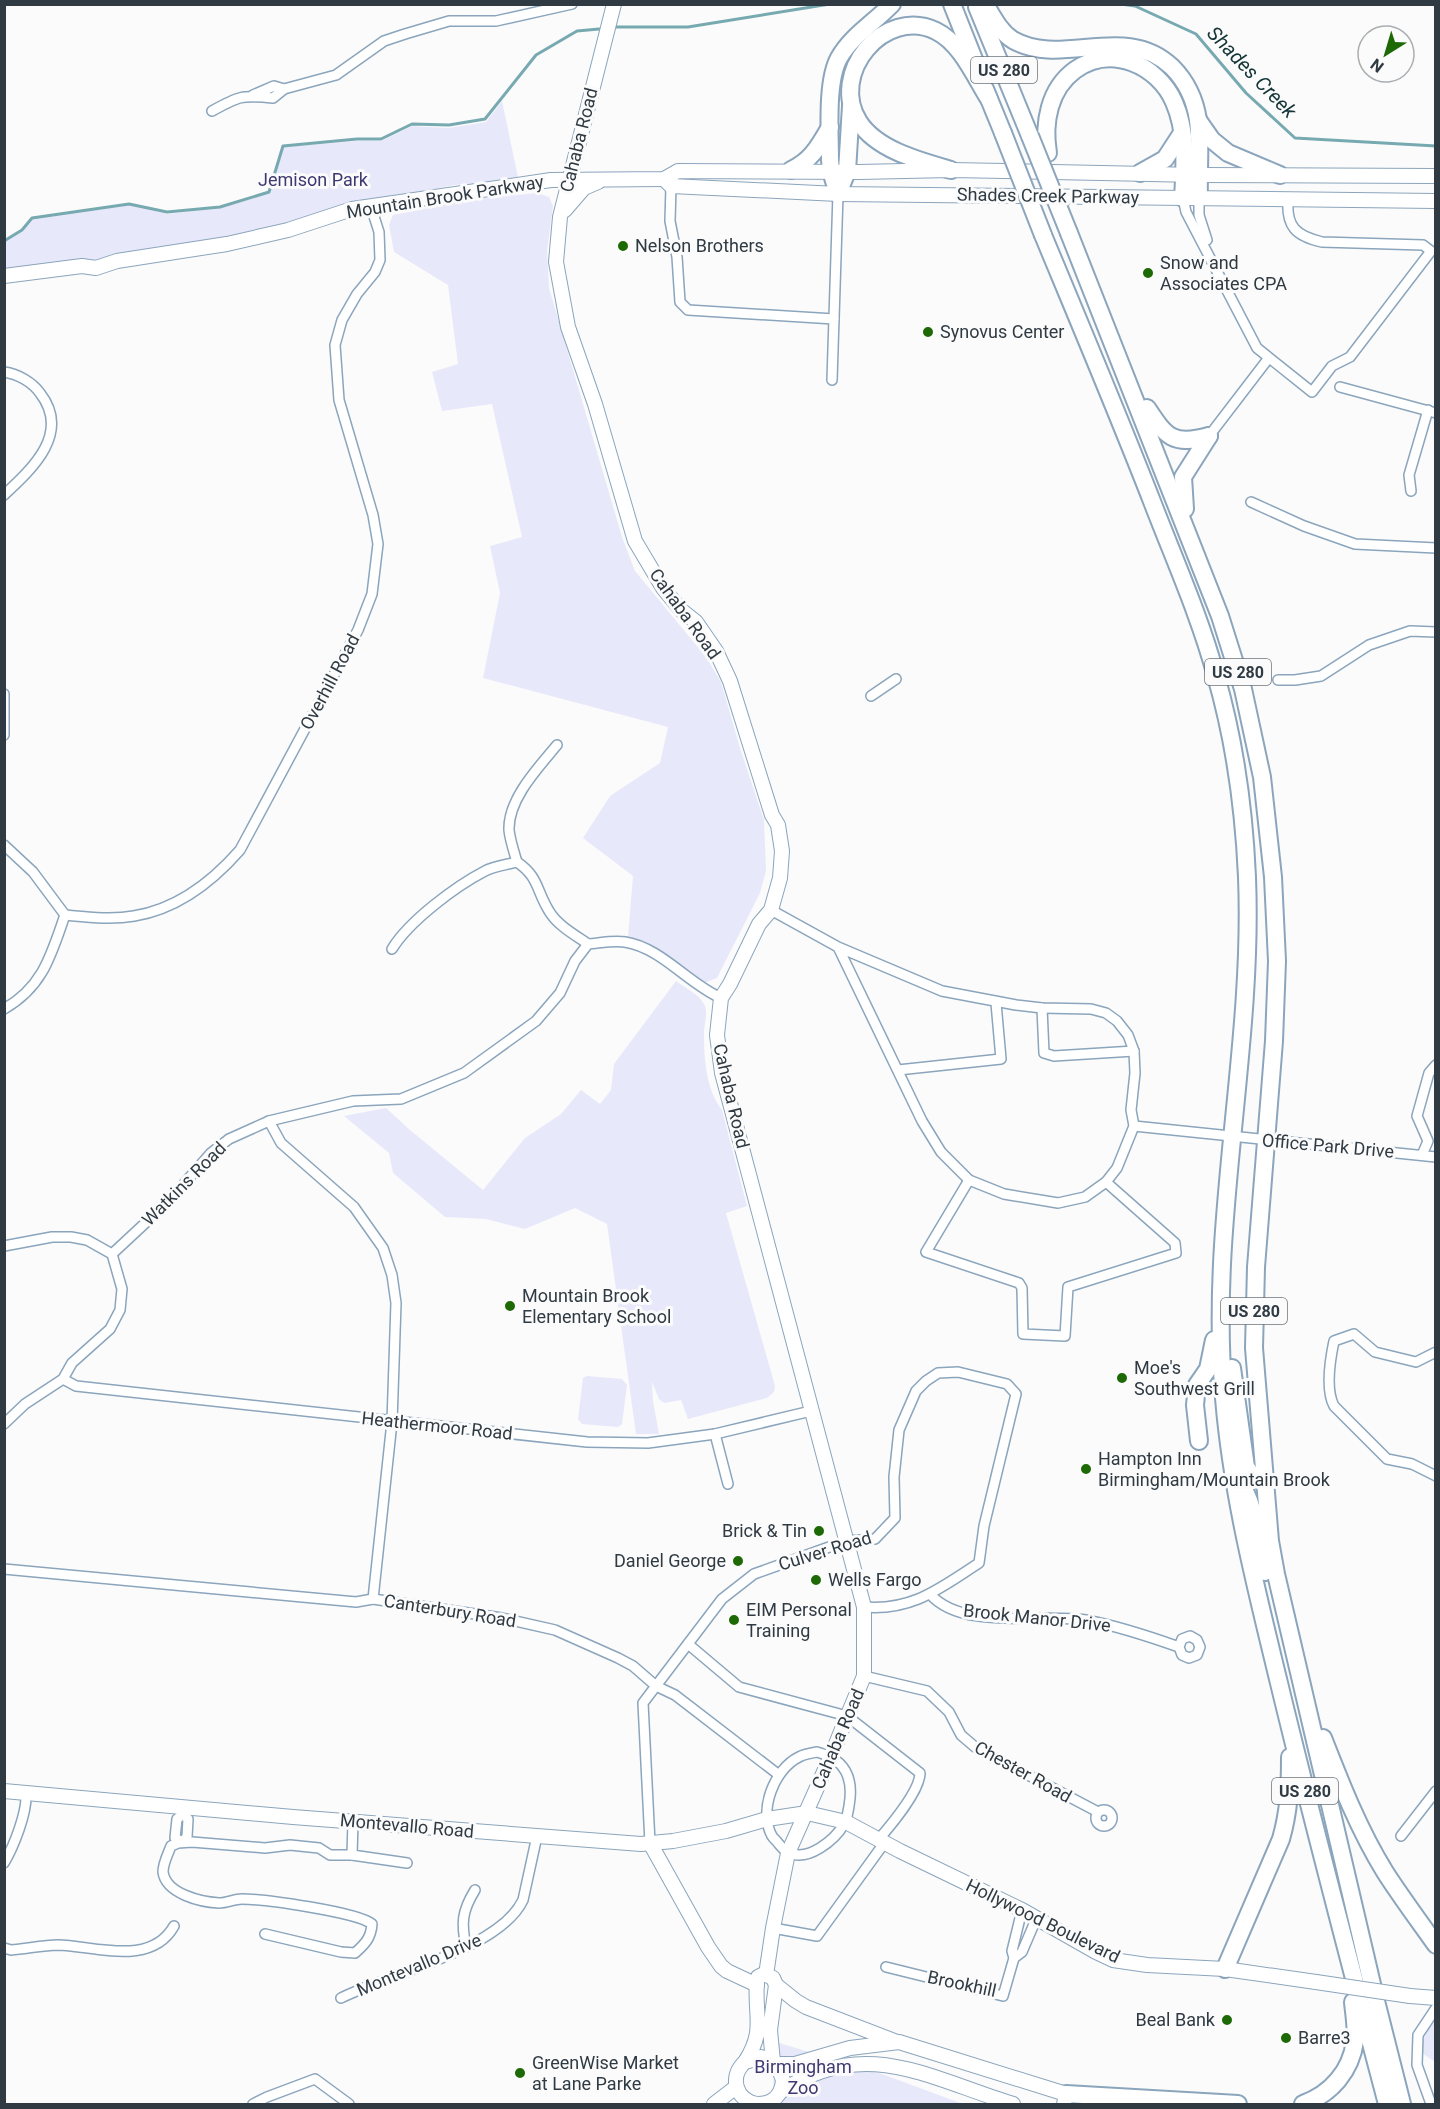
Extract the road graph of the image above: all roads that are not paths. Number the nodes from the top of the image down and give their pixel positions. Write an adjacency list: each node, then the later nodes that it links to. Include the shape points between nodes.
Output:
1 (572, 4): 10 (street, via 496,21 449,21 405,34 384,41 336,75 284,89 273,98 237,98)
2 (614, 4): 21 (main road, Cahaba Road)
3 (892, 4): 12 (highway, via 839,57 832,83)
4 (952, 4): 8 (highway, US 280)
5 (976, 4): 30 (highway, US 280, bridge)
6 (985, 4): 7 (highway, via 1004,33 1026,46)
7 (1111, 53): 11 (highway, via 1122,46 1143,49 1165,61 1182,77); 13 (highway, via 1157,77 1174,101); 30 (highway, via 1066,78 1055,94 1046,123 1048,153)
8 (989, 99): 9 (highway, via 950,41 936,31 908,26 880,35 867,47 852,72); 69 (highway, US 280, bridge, via 1143,480 1216,674 1237,769 1247,879 1246,995)
9 (851, 101): 15 (highway, via 859,122 877,140 907,157); 16 (highway)
10 (212, 111)
11 (1198, 120): 18 (highway); 19 (highway, via 1212,140 1228,153)
12 (830, 126): 14 (highway, via 810,158); 16 (highway)
13 (1182, 133): 17 (highway, via 1165,159); 18 (highway)
14 (790, 170): 16 (main road, Shades Creek Parkway); 23 (main road, Shades Creek Parkway, via 678,171)
15 (951, 170): 16 (main road, Shades Creek Parkway); 17 (main road, Shades Creek Parkway)
16 (839, 171): 24 (highway)
17 (1140, 173): 18 (main road, Shades Creek Parkway)
18 (1191, 175): 19 (main road, Shades Creek Parkway); 25 (highway)
19 (1280, 175): 20 (main road, Shades Creek Parkway)
20 (1436, 176)
21 (569, 180): 22 (main road, Shades Creek Parkway); 28 (main road, Mountain Brook Parkway); 29 (main road, Cahaba Road)
22 (605, 180): 23 (main road, Shades Creek Parkway); 29 (main road, via 584,188)
23 (668, 183): 24 (main road, Shades Creek Parkway); 33 (street, via 680,302 688,310)
24 (838, 194): 25 (main road, Shades Creek Parkway); 33 (street)
25 (1191, 198): 26 (main road, Shades Creek Parkway); 31 (street); 31 (street, via 1186,212)
26 (1288, 199): 27 (main road, Shades Creek Parkway); 34 (street, via 1287,213 1296,233 1306,238 1322,242 1423,245 1431,251 1350,357 1332,366 1312,392)
27 (1436, 201)
28 (371, 207): 32 (main road, Mountain Brook Parkway, via 351,209 288,230 227,244 117,261 96,268 82,266); 56 (street, Overhill Road, via 379,232 380,260 342,320 335,345 339,400 378,544 372,594 358,630 240,849 221,872 200,890 167,907 134,916)
29 (560, 217): 55 (main road, Cahaba Road, via 556,262 568,327 635,541 663,588 696,622 716,651 730,681 778,825 782,851 780,878)
30 (1075, 233): 37 (highway, US 280, via 1115,320 1118,353)
31 (1212, 260): 34 (street, via 1257,348)
32 (4, 276)
33 (834, 320): 36 (street)
34 (1268, 359): 40 (street)
35 (4, 372): 42 (street, via 34,385 50,410 52,431 45,452)
36 (832, 380)
37 (1130, 384): 40 (highway, via 1171,438); 44 (highway, US 280)
38 (1340, 387): 39 (street)
39 (1432, 412): 41 (street, via 1409,475)
40 (1209, 436): 44 (highway, via 1183,477)
41 (1411, 491)
42 (4, 495)
43 (1251, 502): 45 (street, via 1355,544)
44 (1186, 525): 70 (highway, US 280, via 1234,658 1262,777 1277,961)
45 (1436, 548)
46 (1436, 632): 48 (street, via 1410,631 1369,645 1321,676)
47 (896, 680): 50 (street)
48 (1278, 680)
49 (4, 694): 51 (street)
50 (871, 696)
51 (4, 735)
52 (557, 745): 54 (street, via 527,782 512,812 509,830)
53 (4, 845): 56 (street, via 33,872)
54 (517, 862): 57 (street, via 530,871 549,912); 59 (street, via 487,870 454,890 400,935)
55 (771, 910): 58 (street); 60 (main road, Cahaba Road, via 759,924 730,984)
56 (65, 915): 63 (street, via 45,969 32,989)
57 (588, 944): 60 (street, via 623,941 651,951); 67 (street, Watkins Road, via 560,993 536,1021 464,1073 401,1098 353,1101)
58 (838, 947): 61 (street, via 942,991); 66 (street)
59 (392, 949)
60 (715, 995): 80 (main road, Cahaba Road, via 722,1073)
61 (996, 1003): 62 (street); 66 (street, via 1001,1059)
62 (1042, 1008): 64 (street, via 1106,1013 1128,1035); 64 (street, via 1044,1053 1054,1056)
63 (4, 1009)
64 (1134, 1051): 68 (street)
65 (1436, 1065): 71 (street, via 1429,1073 1417,1116 1428,1141)
66 (898, 1070): 73 (street, via 941,1152)
67 (269, 1121): 76 (street, Watkins Road, via 229,1139 211,1153 169,1201); 81 (street, via 281,1143 354,1207 383,1248 396,1303)
68 (1134, 1126): 69 (street, Office Park Drive); 74 (street, via 1117,1168)
69 (1233, 1137): 70 (street, Office Park Drive); 77 (highway, US 280)
70 (1267, 1140): 71 (street, Office Park Drive); 87 (highway, US 280, via 1254,1302)
71 (1422, 1155): 72 (street, Office Park Drive)
72 (1436, 1157)
73 (969, 1180): 74 (street, via 1004,1194 1058,1203 1085,1197); 74 (street, via 926,1252 1019,1283 1023,1334 1065,1336 1068,1287 1176,1253 1175,1243)
74 (1106, 1182)
75 (4, 1246): 76 (street, via 71,1237 87,1240)
76 (112, 1254): 79 (street, via 122,1289 120,1310 110,1329 72,1363)
77 (1221, 1319): 84 (highway, via 1208,1369 1197,1385); 85 (highway, US 280, via 1224,1401); 87 (highway, via 1232,1365 1246,1467 1255,1479)
78 (1436, 1352): 86 (street, via 1416,1362 1375,1352 1354,1334 1334,1341 1330,1398 1387,1460 1412,1464)
79 (63, 1379): 81 (street, Heathermoor Road, via 76,1386); 82 (street, via 25,1404)
80 (811, 1412): 83 (street, Heathermoor Road); 89 (main road, Cahaba Road)
81 (392, 1422): 83 (street, Heathermoor Road, via 587,1442 648,1443); 92 (street)
82 (4, 1424)
83 (715, 1434): 88 (street)
84 (1199, 1441)
85 (1233, 1474): 97 (highway, via 1250,1502 1266,1577); 100 (highway, US 280, via 1246,1550)
86 (1436, 1476)
87 (1265, 1482): 97 (highway, US 280, via 1275,1574)
88 (728, 1484)
89 (846, 1541): 91 (street, Culver Road, via 875,1539 894,1518 899,1430 916,1391 926,1381 938,1373 958,1372 1008,1384 1016,1394 984,1526 979,1563); 93 (main road, Cahaba Road); 94 (street, Culver Road, via 753,1574 722,1599)
90 (4, 1569): 92 (street, Canterbury Road, via 356,1602)
91 (930, 1594): 93 (street, via 909,1604); 95 (street, Brook Manor Drive, via 939,1604 969,1614 1083,1620 1125,1628)
92 (374, 1599): 98 (street, Canterbury Road, via 555,1630 633,1666)
93 (864, 1607): 96 (main road, Cahaba Road)
94 (688, 1644): 98 (street, Culver Road); 99 (street, via 739,1686)
95 (1179, 1647)
96 (864, 1676): 99 (main road, Cahaba Road); 107 (street, Chester Road, via 927,1691 949,1712 961,1734 975,1748)
97 (1300, 1676): 127 (highway, via 1359,1824 1385,1872); 153 (highway, US 280)
98 (656, 1686): 102 (street, Canterbury Road, via 675,1695); 116 (street, Culver Road, via 643,1703)
99 (847, 1716): 101 (main road, Cahaba Road); 114 (street, via 920,1773 914,1791)
100 (1288, 1724): 132 (highway, US 280); 133 (highway, via 1288,1817)
101 (831, 1756): 102 (street, via 816,1752 800,1756); 108 (main road, Cahaba Road); 111 (street, via 849,1775 851,1794)
102 (779, 1775): 109 (street)
103 (4, 1791): 105 (main road, Montevallo Road)
104 (1436, 1791): 113 (street)
105 (26, 1794): 106 (main road, Montevallo Road); 119 (street, via 27,1803)
106 (183, 1811): 110 (main road, Montevallo Road); 115 (street, via 189,1819 187,1837)
107 (1098, 1812)
108 (807, 1813): 109 (main road, Montevallo Road); 111 (main road, Hollywood Boulevard); 117 (main road, Cahaba Road)
109 (767, 1819): 116 (main road, Montevallo Road, via 726,1831); 117 (street, via 772,1836)
110 (352, 1822): 112 (main road, Montevallo Road); 118 (street)
111 (846, 1822): 114 (main road, Hollywood Boulevard); 117 (street, via 814,1851)
112 (537, 1836): 116 (main road, Montevallo Road); 128 (street, Montevallo Drive, via 519,1910 493,1934)
113 (1401, 1836)
114 (882, 1841): 122 (main road, Hollywood Boulevard); 125 (street, via 817,1936)
115 (182, 1842): 118 (street, via 265,1848 290,1845); 126 (street, via 171,1846 163,1873 169,1886 186,1897 220,1903 240,1899 274,1902 336,1912 372,1924 366,1944 355,1953)
116 (650, 1843): 134 (main road, Culver Road, via 721,1966)
117 (788, 1853): 125 (main road, Cahaba Road)
118 (352, 1856): 120 (street)
119 (4, 1863)
120 (407, 1863)
121 (475, 1890): 128 (street, via 464,1913)
122 (1022, 1910): 123 (main road, Hollywood Boulevard); 130 (street, Brookhill, via 1012,1951)
123 (1037, 1917): 130 (street, Brookhill, via 1022,1952); 133 (main road, Hollywood Boulevard, via 1113,1960)
124 (174, 1926): 129 (street, via 160,1943 130,1952 57,1945)
125 (773, 1928): 134 (main road, Cahaba Road)
126 (265, 1934)
127 (1436, 1945)
128 (466, 1947): 135 (street, Montevallo Drive)
129 (4, 1948)
130 (1014, 1958): 131 (street, Brookhill, via 1003,1996)
131 (886, 1967)
132 (1352, 1968): 151 (highway, via 1355,2040 1346,2068 1333,2088); 152 (highway, US 280)
133 (1225, 1969): 136 (main road, Hollywood Boulevard, bridge)
134 (766, 1982): 138 (main road, via 806,2007); 139 (main road, Cahaba Road, via 757,2041); 140 (main road, Cahaba Road)
135 (341, 1998)
136 (1436, 1998)
137 (1436, 2008): 154 (street, via 1418,2035 1417,2065)
138 (899, 2042): 140 (main road, via 850,2048 795,2064); 143 (main road)
139 (745, 2062): 140 (main road, via 761,2057); 141 (main road, Cahaba Road, via 736,2076)
140 (775, 2063): 142 (main road, Cahaba Road, via 783,2080)
141 (736, 2087): 146 (main road); 147 (main road, via 746,2101)
142 (780, 2092): 147 (main road, via 769,2103); 148 (main road, via 815,2072 863,2063 903,2067)
143 (1065, 2099): 149 (highway); 150 (highway)
144 (253, 2104): 145 (street, via 315,2079)
145 (349, 2104)
146 (714, 2104)
147 (757, 2104)
148 (1013, 2104)
149 (1120, 2104)
150 (1238, 2104)
151 (1303, 2104)
152 (1387, 2104)
153 (1402, 2104)
154 (1431, 2104)

